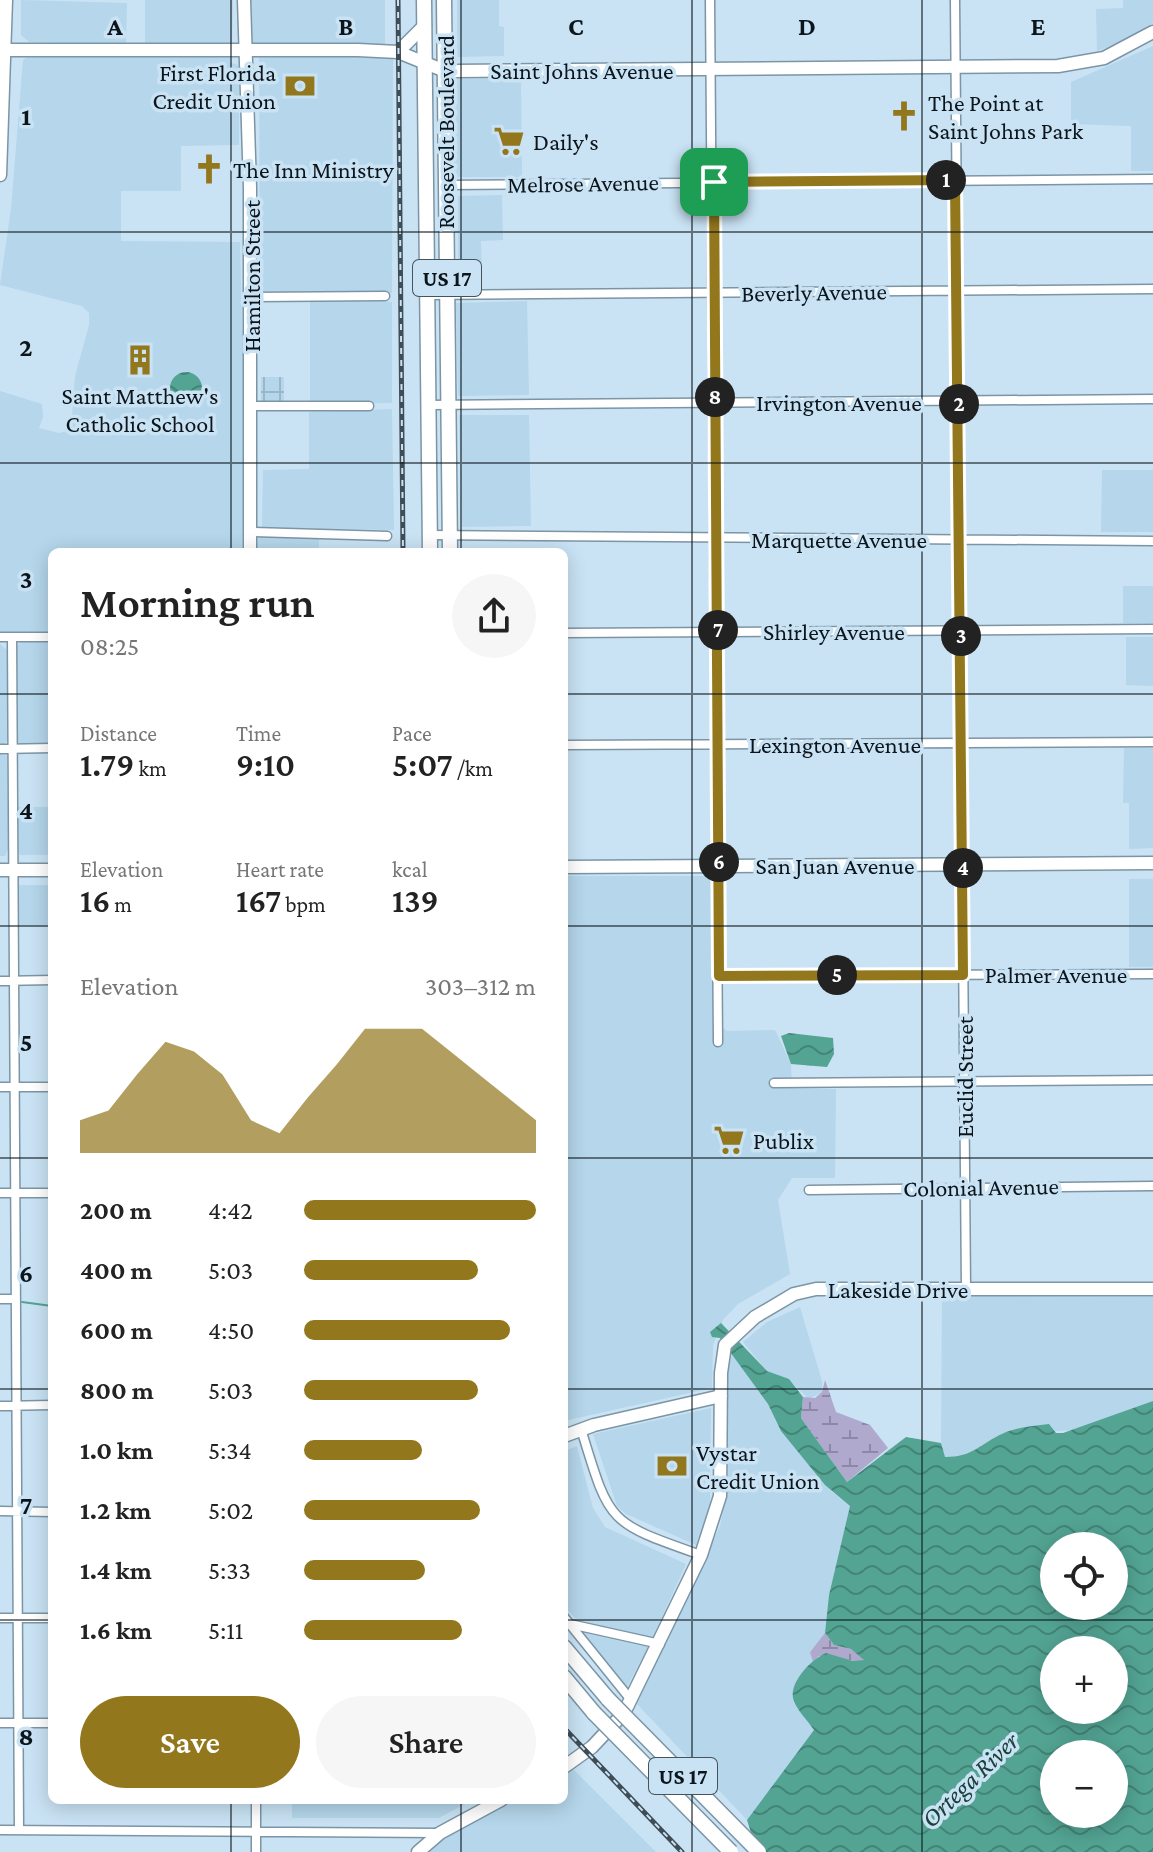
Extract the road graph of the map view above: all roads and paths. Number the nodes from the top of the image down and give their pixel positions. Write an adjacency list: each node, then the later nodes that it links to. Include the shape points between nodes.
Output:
1 (6, 0): 11 (street)
2 (244, 0): 9 (street, Hamilton Street)
3 (424, 0): 7 (highway, Roosevelt Boulevard / US 17)
4 (444, 0): 15 (highway, Roosevelt Boulevard / US 17)
5 (710, 0): 14 (street)
6 (955, 0): 13 (street, Euclid Street)
7 (425, 25): 10 (street); 12 (highway, Roosevelt Boulevard / US 17)
8 (1153, 32): 13 (street, Saint Johns Avenue, via 1125,50 1079,64)
9 (246, 49): 10 (street, Saint Johns Avenue); 11 (street, Saint Johns Avenue); 28 (street, Hamilton Street)
10 (398, 52): 12 (street, Saint Johns Avenue)
11 (4, 55): 16 (street)
12 (425, 62): 15 (street, Saint Johns Avenue); 25 (highway, Roosevelt Boulevard / US 17)
13 (956, 67): 14 (street, Saint Johns Avenue); 19 (street, Euclid Street)
14 (712, 69): 15 (street, Saint Johns Avenue); 20 (street)
15 (445, 71): 21 (highway, Roosevelt Boulevard / US 17)
16 (3, 81): 17 (street)
17 (0, 175)
18 (1153, 179): 19 (street, Melrose Avenue)
19 (955, 180): 20 (street, Melrose Avenue); 23 (street, Euclid Street)
20 (714, 182): 21 (street, Melrose Avenue); 24 (street)
21 (446, 185): 26 (highway, Roosevelt Boulevard / US 17)
22 (1153, 289): 23 (street, Beverly Avenue)
23 (957, 290): 24 (street, Beverly Avenue); 30 (street, Euclid Street)
24 (714, 293): 26 (street, Beverly Avenue); 31 (street)
25 (427, 295): 26 (street, Beverly Avenue); 32 (highway, Roosevelt Boulevard / US 17)
26 (447, 295): 33 (highway, Roosevelt Boulevard / US 17)
27 (385, 296): 28 (street)
28 (251, 297): 34 (street, Hamilton Street)
29 (1153, 399): 30 (street, Irvington Avenue)
30 (959, 401): 31 (street, Irvington Avenue); 41 (street, Euclid Street)
31 (715, 403): 33 (street, Irvington Avenue); 40 (street)
32 (428, 405): 33 (street, Irvington Avenue); 37 (highway, Roosevelt Boulevard / US 17)
33 (448, 405): 38 (highway, Roosevelt Boulevard / US 17)
34 (252, 406): 35 (street); 36 (street, Hamilton Street)
35 (369, 406)
36 (251, 532): 39 (street); 43 (street, Hamilton Street)
37 (429, 535): 38 (street, Marquette Avenue); 44 (highway, Roosevelt Boulevard / US 17)
38 (449, 535): 40 (street, Marquette Avenue); 45 (highway, Roosevelt Boulevard / US 17)
39 (387, 536)
40 (717, 538): 41 (street, Marquette Avenue); 47 (street)
41 (961, 539): 42 (street, Marquette Avenue); 48 (street, Euclid Street)
42 (1153, 541)
43 (250, 548)
44 (430, 548)
45 (450, 548)
46 (1153, 629): 48 (street, Shirley Avenue)
47 (718, 631): 48 (street, Shirley Avenue); 49 (street, Shirley Avenue); 55 (street)
48 (961, 631): 54 (street, Euclid Street)
49 (568, 633)
50 (0, 637): 51 (street)
51 (12, 637): 52 (street); 59 (street)
52 (48, 637)
53 (1153, 742): 54 (street, Lexington Avenue)
54 (963, 743): 55 (street, Lexington Avenue); 61 (street, Euclid Street)
55 (718, 744): 56 (street, Lexington Avenue); 62 (street)
56 (568, 745)
57 (48, 748): 59 (street)
58 (0, 749): 59 (street)
59 (12, 749): 64 (street)
60 (1153, 863): 61 (street, San Juan Avenue)
61 (963, 865): 62 (street, San Juan Avenue); 67 (street, Euclid Street)
62 (719, 866): 63 (street, San Juan Avenue); 68 (street)
63 (568, 867)
64 (6, 870): 65 (street); 71 (street)
65 (48, 870)
66 (1153, 974): 67 (street, Palmer Avenue)
67 (963, 975): 68 (street, Palmer Avenue); 74 (street, Euclid Street)
68 (719, 976): 72 (street)
69 (48, 980): 71 (street)
70 (0, 981): 71 (street)
71 (14, 981): 77 (street)
72 (718, 1042)
73 (1153, 1080): 74 (street)
74 (964, 1081): 75 (street); 80 (street, Euclid Street)
75 (774, 1083)
76 (0, 1087): 77 (street)
77 (14, 1087): 78 (street); 83 (street)
78 (48, 1087)
79 (1153, 1186): 80 (street, Colonial Avenue)
80 (965, 1187): 81 (street, Colonial Avenue); 85 (street, Euclid Street)
81 (809, 1190)
82 (0, 1193): 83 (street)
83 (15, 1193): 84 (street); 88 (street)
84 (48, 1193)
85 (966, 1289): 86 (street, Lakeside Drive); 89 (street, Lakeside Drive, via 806,1290 755,1317 725,1345)
86 (1153, 1289)
87 (0, 1299): 88 (street)
88 (16, 1299): 92 (street)
89 (721, 1396): 93 (street); 98 (street, Lakeside Drive, via 720,1496)
90 (48, 1405): 92 (street)
91 (0, 1406): 92 (street)
92 (17, 1406): 96 (street)
93 (581, 1429): 94 (street); 98 (street, via 602,1496 615,1516 645,1534)
94 (568, 1434)
95 (0, 1511): 96 (street)
96 (16, 1512): 97 (street); 100 (street)
97 (48, 1512)
98 (701, 1555): 104 (street, Lakeside Drive)
99 (0, 1618): 100 (street)
100 (17, 1618): 101 (street); 109 (street)
101 (48, 1618)
102 (568, 1621): 104 (street)
103 (568, 1622): 107 (street)
104 (660, 1644): 107 (street, Lakeside Drive)
105 (568, 1652): 121 (highway, US 17, bridge)
106 (568, 1682): 120 (highway, US 17, bridge)
107 (631, 1700): 111 (street, Lakeside Drive, via 592,1747)
108 (0, 1723): 109 (street)
109 (18, 1723): 110 (street); 115 (street)
110 (48, 1723)
111 (568, 1764)
112 (256, 1804): 116 (street)
113 (494, 1804): 117 (street)
114 (0, 1830): 115 (street)
115 (19, 1830): 116 (street)
116 (256, 1833): 117 (street); 118 (street)
117 (440, 1833): 119 (street)
118 (256, 1852)
119 (418, 1852)
120 (731, 1852)
121 (759, 1852)

